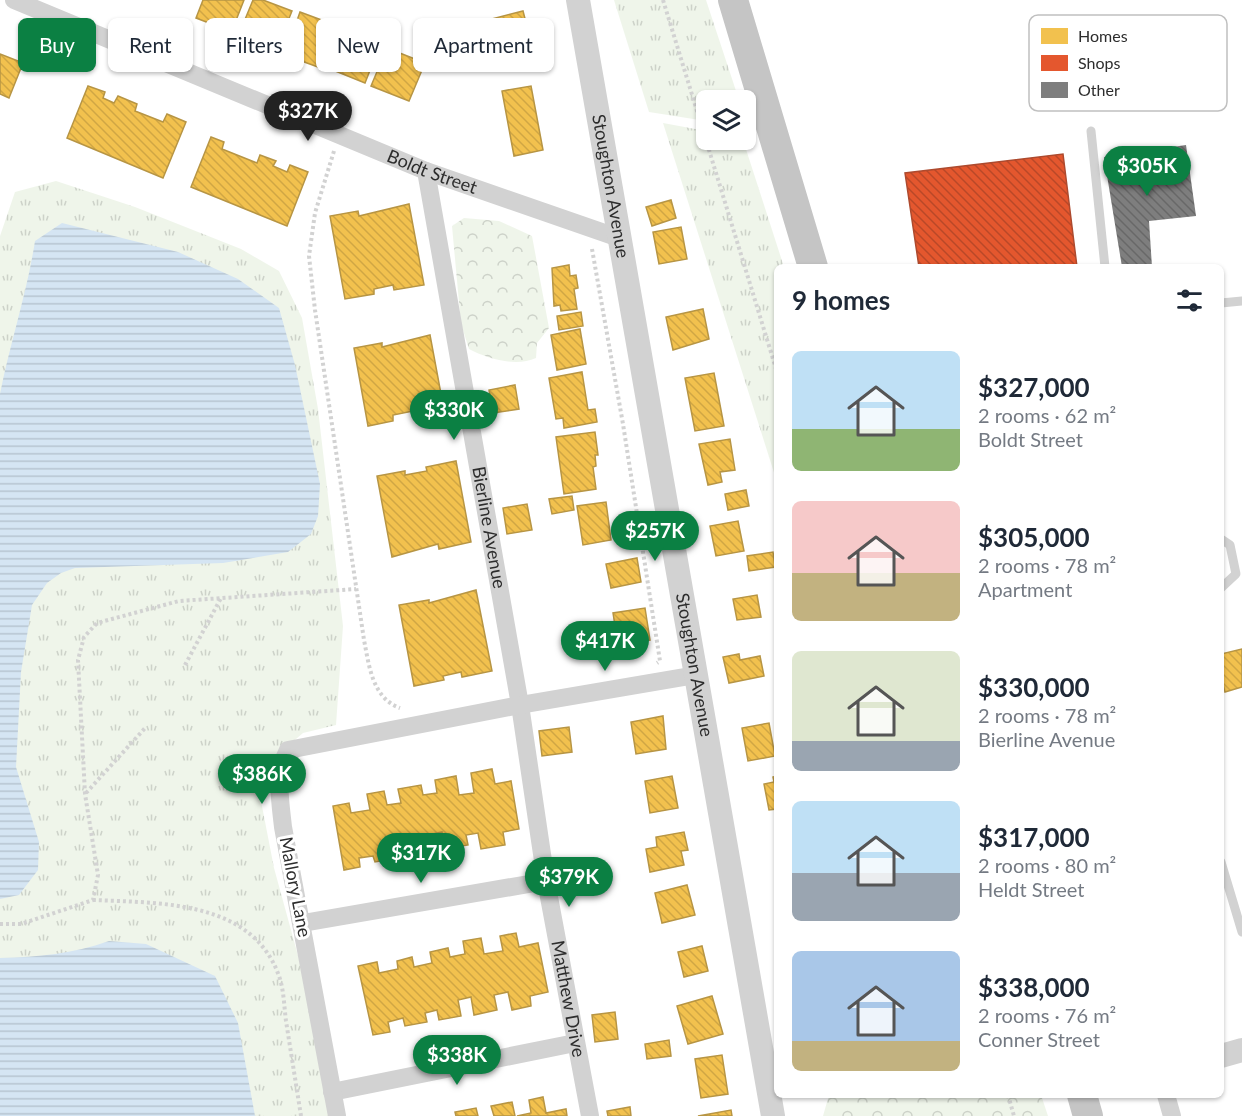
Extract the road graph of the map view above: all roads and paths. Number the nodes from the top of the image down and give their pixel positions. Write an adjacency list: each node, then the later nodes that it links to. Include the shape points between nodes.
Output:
1 (14, 0): 6 (street, Boldt Street)
2 (578, 0): 7 (street, Stoughton Avenue)
3 (663, 0): 12 (path)
4 (733, 0): 8 (main road)
5 (1091, 131): 9 (lane)
6 (426, 171): 7 (street, Boldt Street); 19 (street, Bierline Avenue)
7 (619, 238): 18 (street, Stoughton Avenue)
8 (812, 264)
9 (1106, 264)
10 (1242, 301): 11 (lane)
11 (1224, 303)
12 (774, 362)
13 (1224, 541): 14 (lane, via 1230,545 1236,574)
14 (1224, 585)
15 (356, 589): 16 (path)
16 (221, 598): 17 (path); 21 (path, via 179,601 97,623 84,637 78,660)
17 (185, 665)
18 (696, 675): 19 (street); 38 (street, Stoughton Avenue)
19 (520, 705): 23 (street, Matthew Drive); 26 (street, Mallory Lane, via 288,750 280,765 278,788)
20 (146, 727): 21 (path)
21 (85, 794): 24 (path, via 98,875)
22 (1224, 870): 25 (lane)
23 (546, 881): 26 (street); 29 (street, Matthew Drive)
24 (93, 900): 27 (path, via 21,924); 35 (path, via 158,903 209,911 247,930 261,944 279,977)
25 (1240, 915): 28 (lane)
26 (303, 923): 32 (street, Mallory Lane)
27 (0, 924)
28 (1242, 932)
29 (575, 1043): 32 (street); 37 (street, Matthew Drive)
30 (1242, 1050): 31 (street)
31 (1224, 1055)
32 (332, 1092): 36 (street, Mallory Lane)
33 (1009, 1098): 39 (path)
34 (1167, 1098): 40 (street)
35 (301, 1116)
36 (337, 1116)
37 (590, 1116)
38 (773, 1116)
39 (1014, 1116)
40 (1172, 1116)

